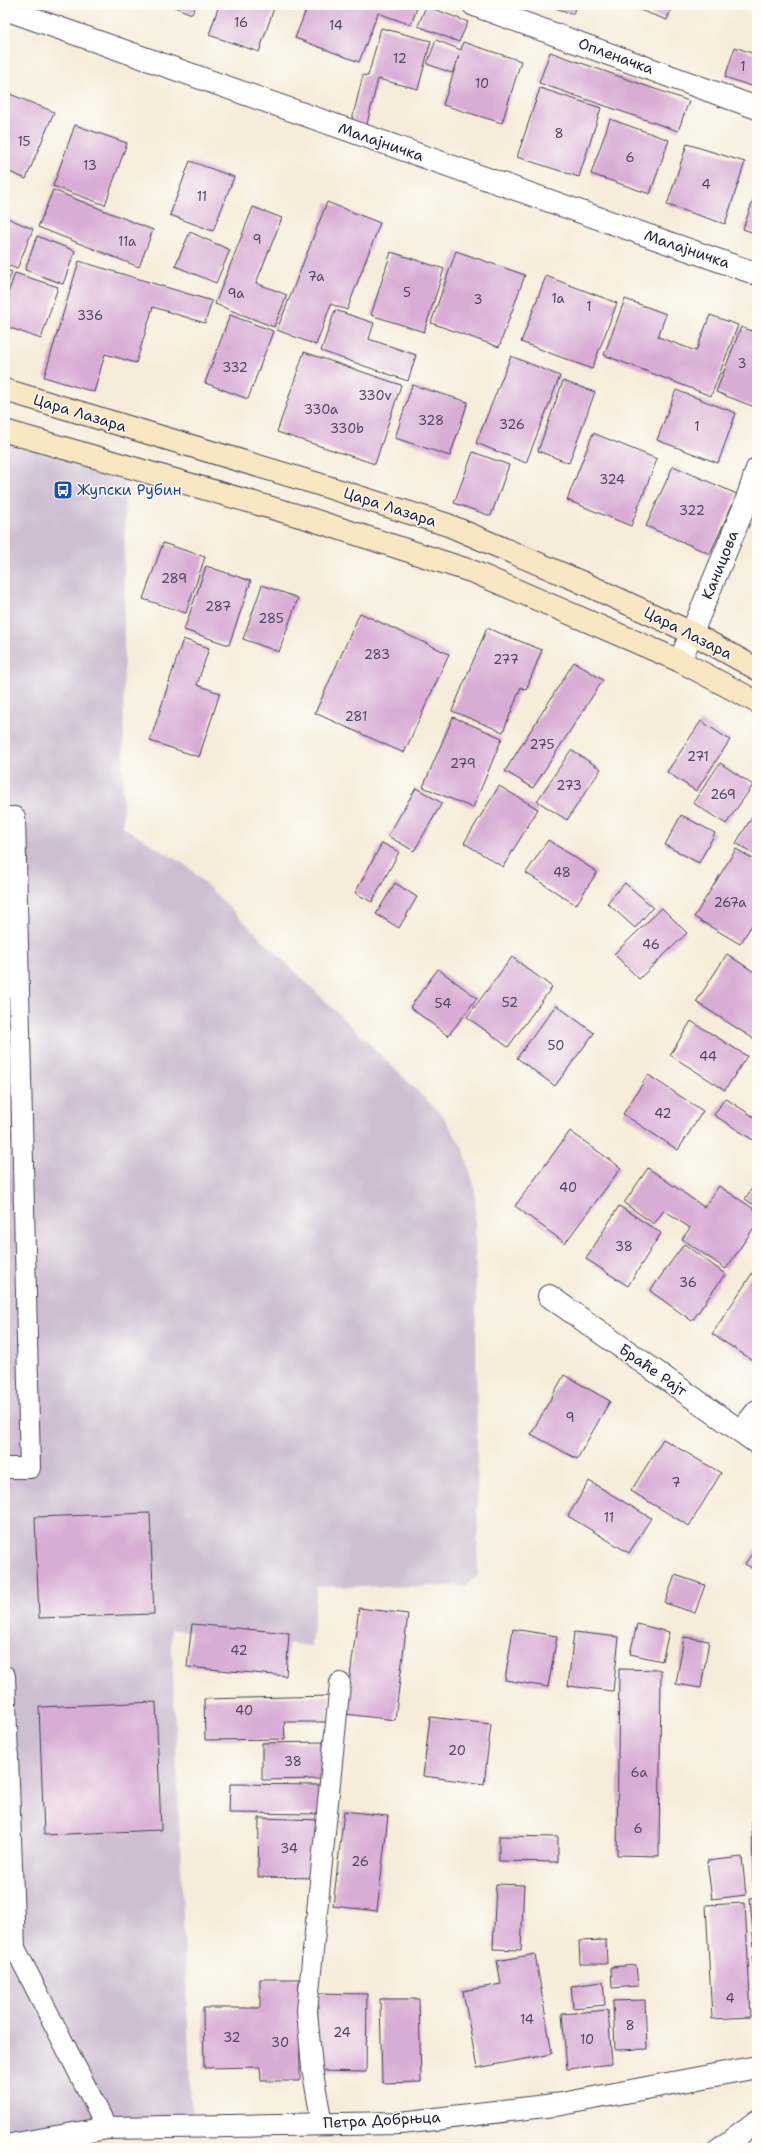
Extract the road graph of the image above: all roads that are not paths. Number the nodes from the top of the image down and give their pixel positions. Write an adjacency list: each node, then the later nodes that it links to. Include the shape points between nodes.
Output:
1 (474, 5): 3 (street, Опленачка)
2 (5, 9): 4 (street, Малајничка)
3 (757, 108)
4 (757, 274)
5 (5, 391): 8 (main road, Цара Лазара, via 448,525)
6 (5, 431): 9 (main road, Цара Лазара, via 310,519 474,572)
7 (757, 469): 8 (street, Каницова, via 745,505)
8 (692, 632): 9 (street, Каницова); 10 (main road, Цара Лазара)
9 (680, 661): 11 (main road, Цара Лазара)
10 (757, 669)
11 (757, 702)
12 (5, 817): 16 (lane, via 15,816 30,1468)
13 (549, 1296): 15 (street, Браће Рајт)
14 (757, 1411): 15 (street)
15 (749, 1437)
16 (5, 1468)
17 (5, 1676): 19 (lane)
18 (340, 1683): 22 (lane, via 307,2011 312,2068)
19 (10, 1948): 23 (lane)
20 (757, 2067): 22 (street, Петра Добрњца, via 562,2104 401,2123)
21 (757, 2121): 25 (street)
22 (322, 2124): 23 (street, Петра Добрњца)
23 (107, 2128): 24 (street, Петра Добрњца)
24 (5, 2146)
25 (720, 2148)

